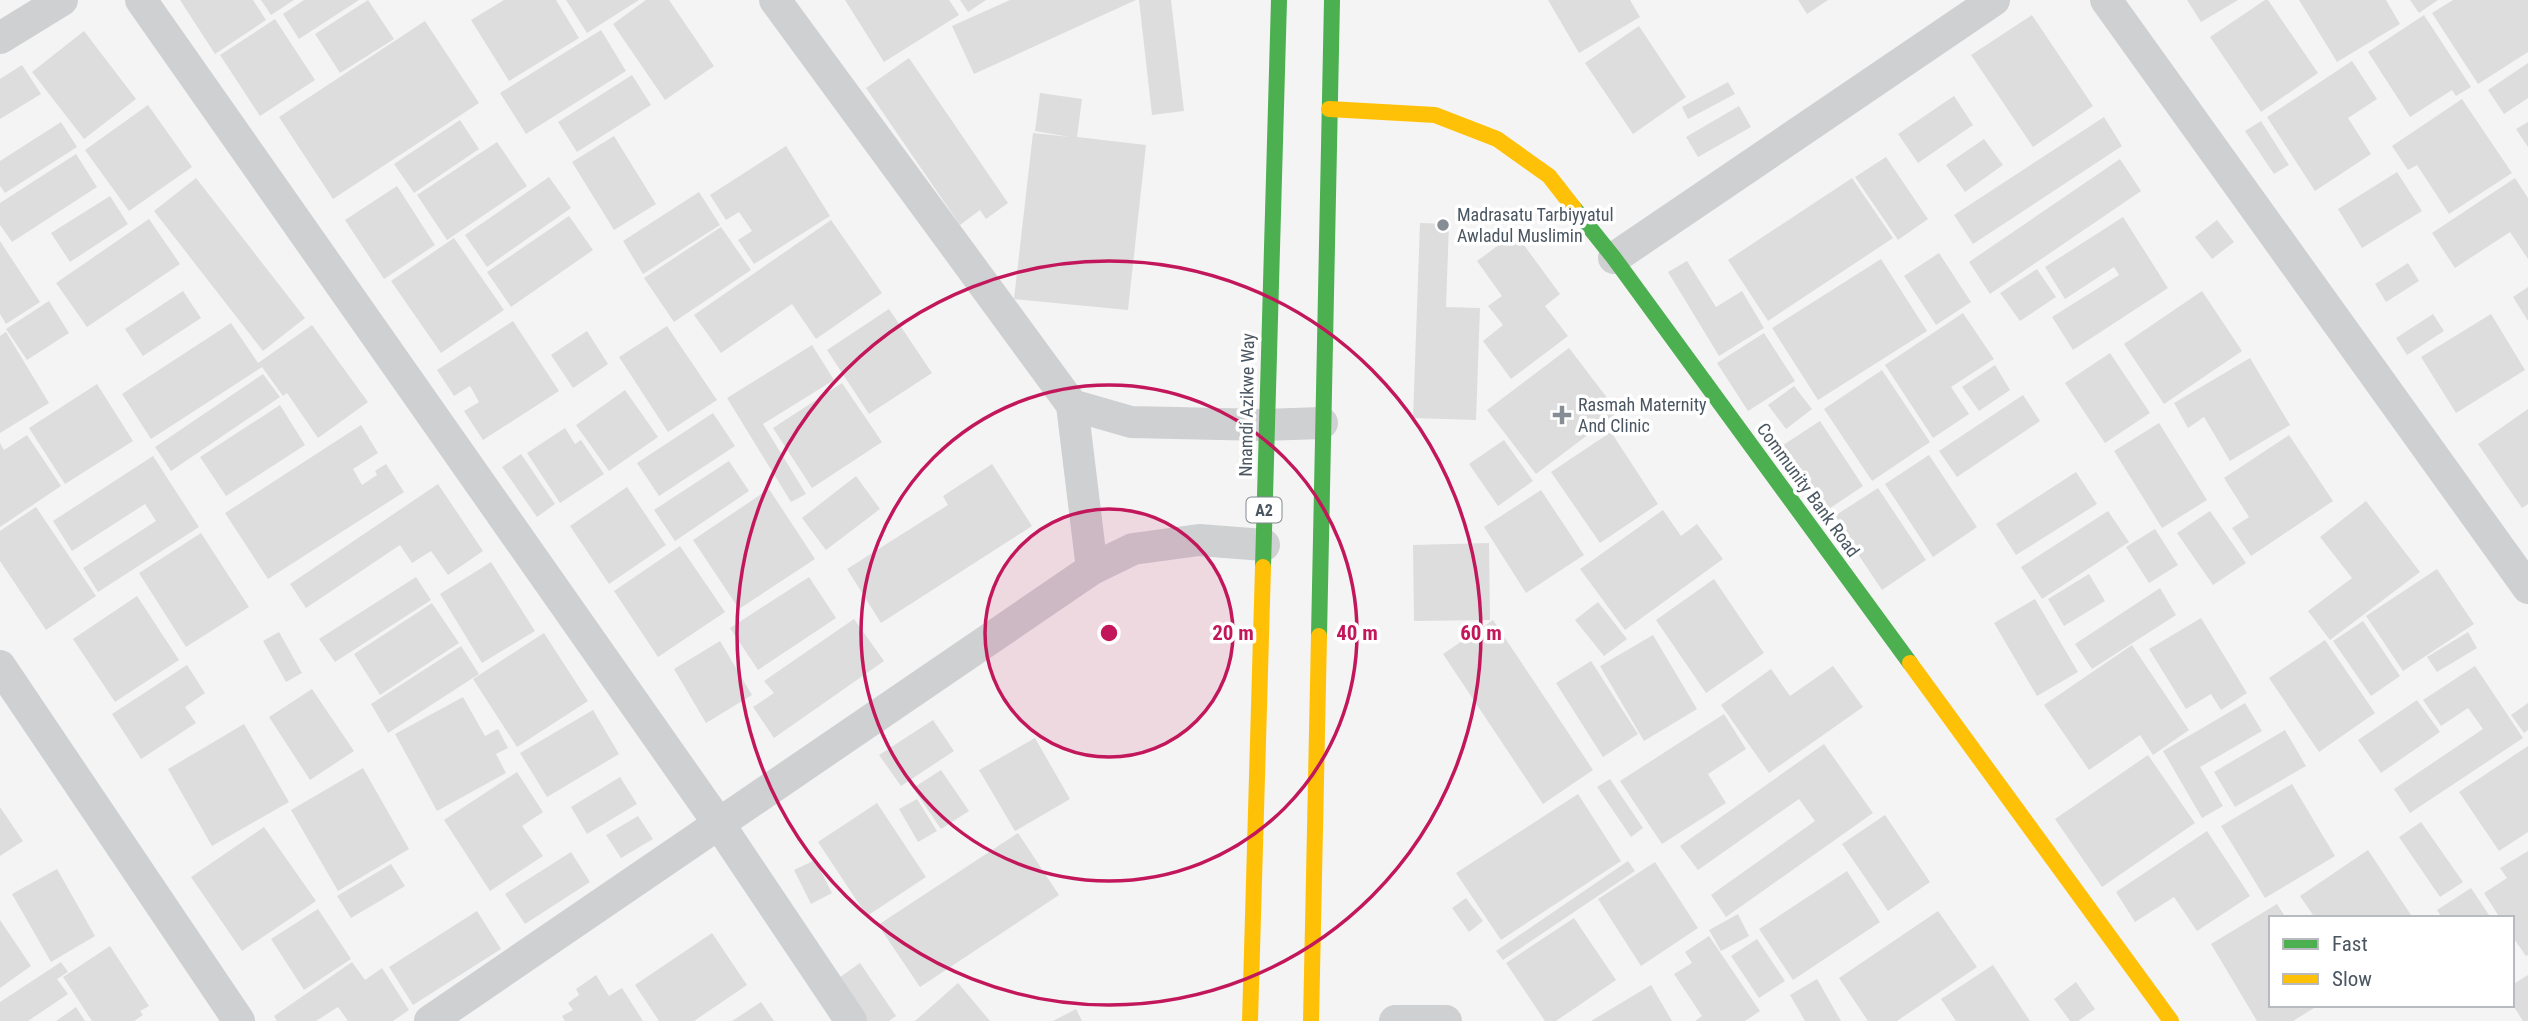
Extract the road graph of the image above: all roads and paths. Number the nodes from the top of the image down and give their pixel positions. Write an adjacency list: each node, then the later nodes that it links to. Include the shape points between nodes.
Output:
1 (62, 0): 8 (street)
2 (141, 0): 18 (street)
3 (775, 0): 11 (street)
4 (1279, 0): 13 (main road, Nnamdi Azikwe Way / A2)
5 (1332, 0): 9 (main road)
6 (1994, 0): 10 (street)
7 (2106, 0): 16 (street)
8 (0, 38)
9 (1329, 109): 10 (main road, Community Bank Road, via 1435,115 1497,139 1549,176); 12 (main road)
10 (1614, 258): 26 (main road, Community Bank Road)
11 (1072, 405): 13 (street, via 1132,422); 15 (street)
12 (1322, 423): 13 (street); 23 (main road)
13 (1265, 425): 14 (main road, Nnamdi Azikwe Way / A2)
14 (1264, 545): 15 (street, via 1199,540 1133,549); 22 (main road, Nnamdi Azikwe Way / A2)
15 (1092, 569): 18 (street)
16 (2528, 588)
17 (0, 666): 19 (street)
18 (719, 824): 20 (street); 21 (street)
19 (239, 1021)
20 (430, 1021)
21 (851, 1021)
22 (1250, 1021)
23 (1311, 1021)
24 (1395, 1021): 25 (street)
25 (1446, 1021)
26 (2171, 1021)

